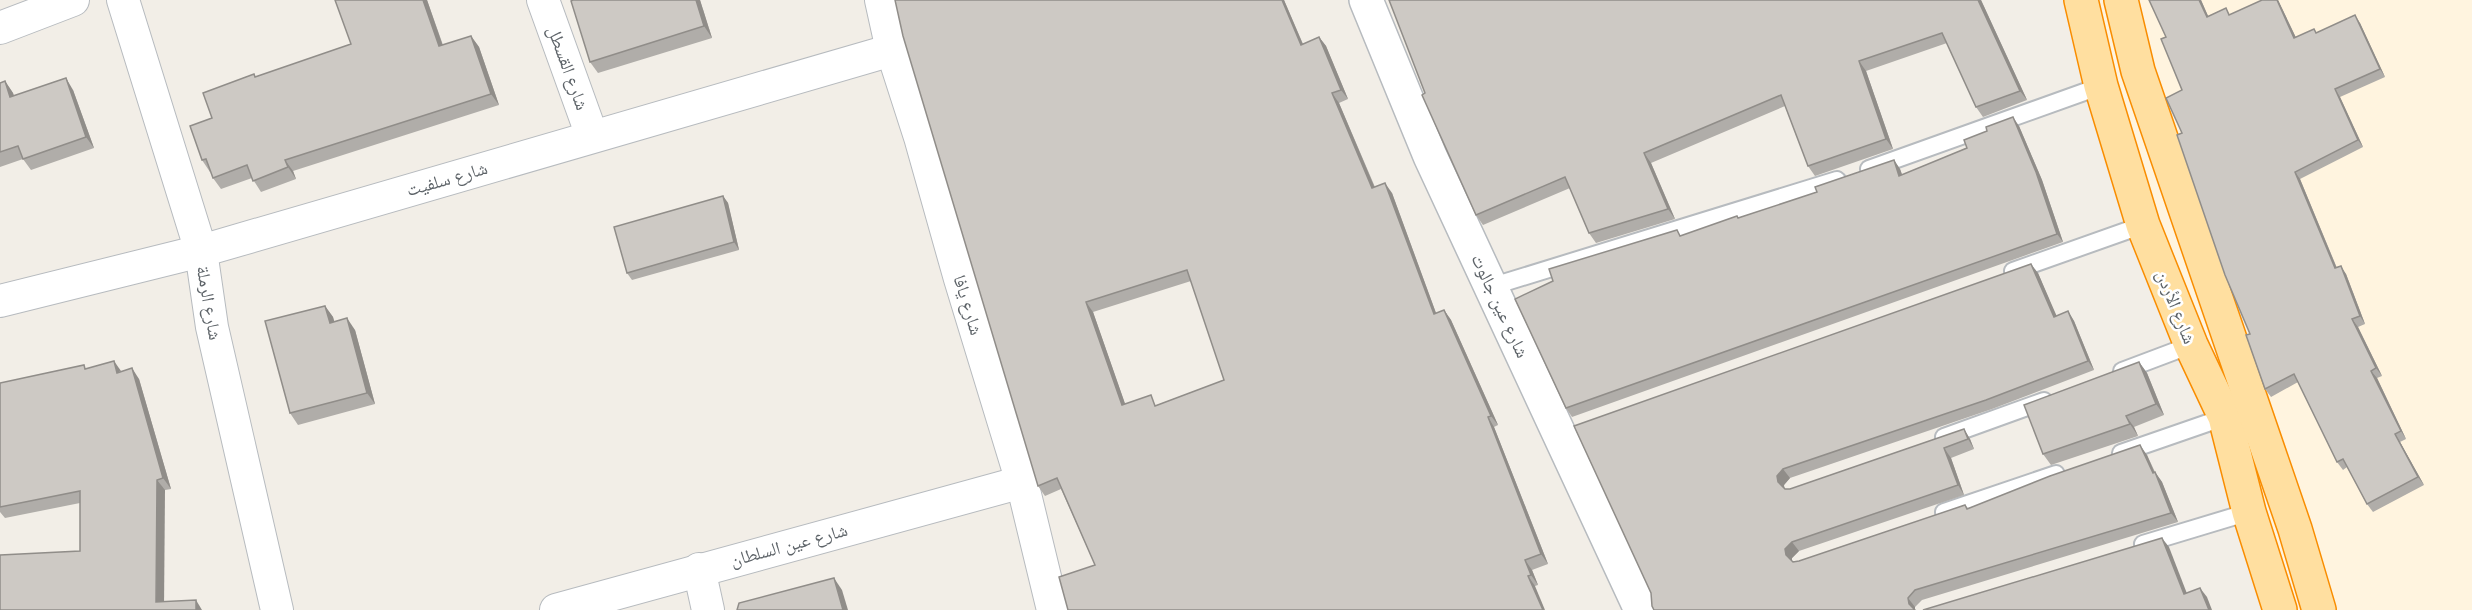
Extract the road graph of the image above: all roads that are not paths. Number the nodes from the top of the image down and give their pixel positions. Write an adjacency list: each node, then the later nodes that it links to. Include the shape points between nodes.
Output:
1 (73, 0): 8 (street)
2 (123, 0): 13 (street, شارع الرملة)
3 (543, 0): 11 (street, شارع القسطل)
4 (881, 0): 9 (street, شارع يافا)
5 (1366, 0): 15 (street, شارع عين جالوت, via 1430,156)
6 (2081, 0): 10 (highway, شارع الأردن)
7 (2121, 0): 35 (highway, via 2138,71 2295,529)
8 (0, 28)
9 (892, 50): 11 (street, شارع سلفيت); 24 (street, شارع يافا)
10 (2101, 86): 12 (highway, شارع الأردن); 15 (lane, via 1834,181)
11 (592, 136): 13 (street, شارع سلفيت)
12 (2143, 225): 14 (lane); 17 (highway, شارع الأردن)
13 (201, 251): 16 (street, شارع سلفيت); 29 (street, شارع الرملة, via 212,327)
14 (1997, 277)
15 (1491, 287): 33 (street, شارع عين جالوت, via 1565,430)
16 (0, 301)
17 (2191, 345): 18 (lane); 20 (highway, شارع الأردن)
18 (2104, 378)
19 (2061, 394): 21 (lane)
20 (2225, 417): 22 (lane); 25 (highway, شارع الأردن)
21 (1929, 442)
22 (2102, 459)
23 (2069, 470): 26 (lane)
24 (1022, 482): 28 (street, شارع عين السلطان); 32 (street, شارع يافا)
25 (2249, 513): 27 (lane); 34 (highway, شارع الأردن)
26 (1924, 519)
27 (2126, 549)
28 (699, 569): 30 (street, شارع عين السلطان); 31 (street)
29 (277, 610)
30 (555, 610)
31 (708, 610)
32 (1053, 610)
33 (1641, 610)
34 (2280, 610)
35 (2319, 610)

